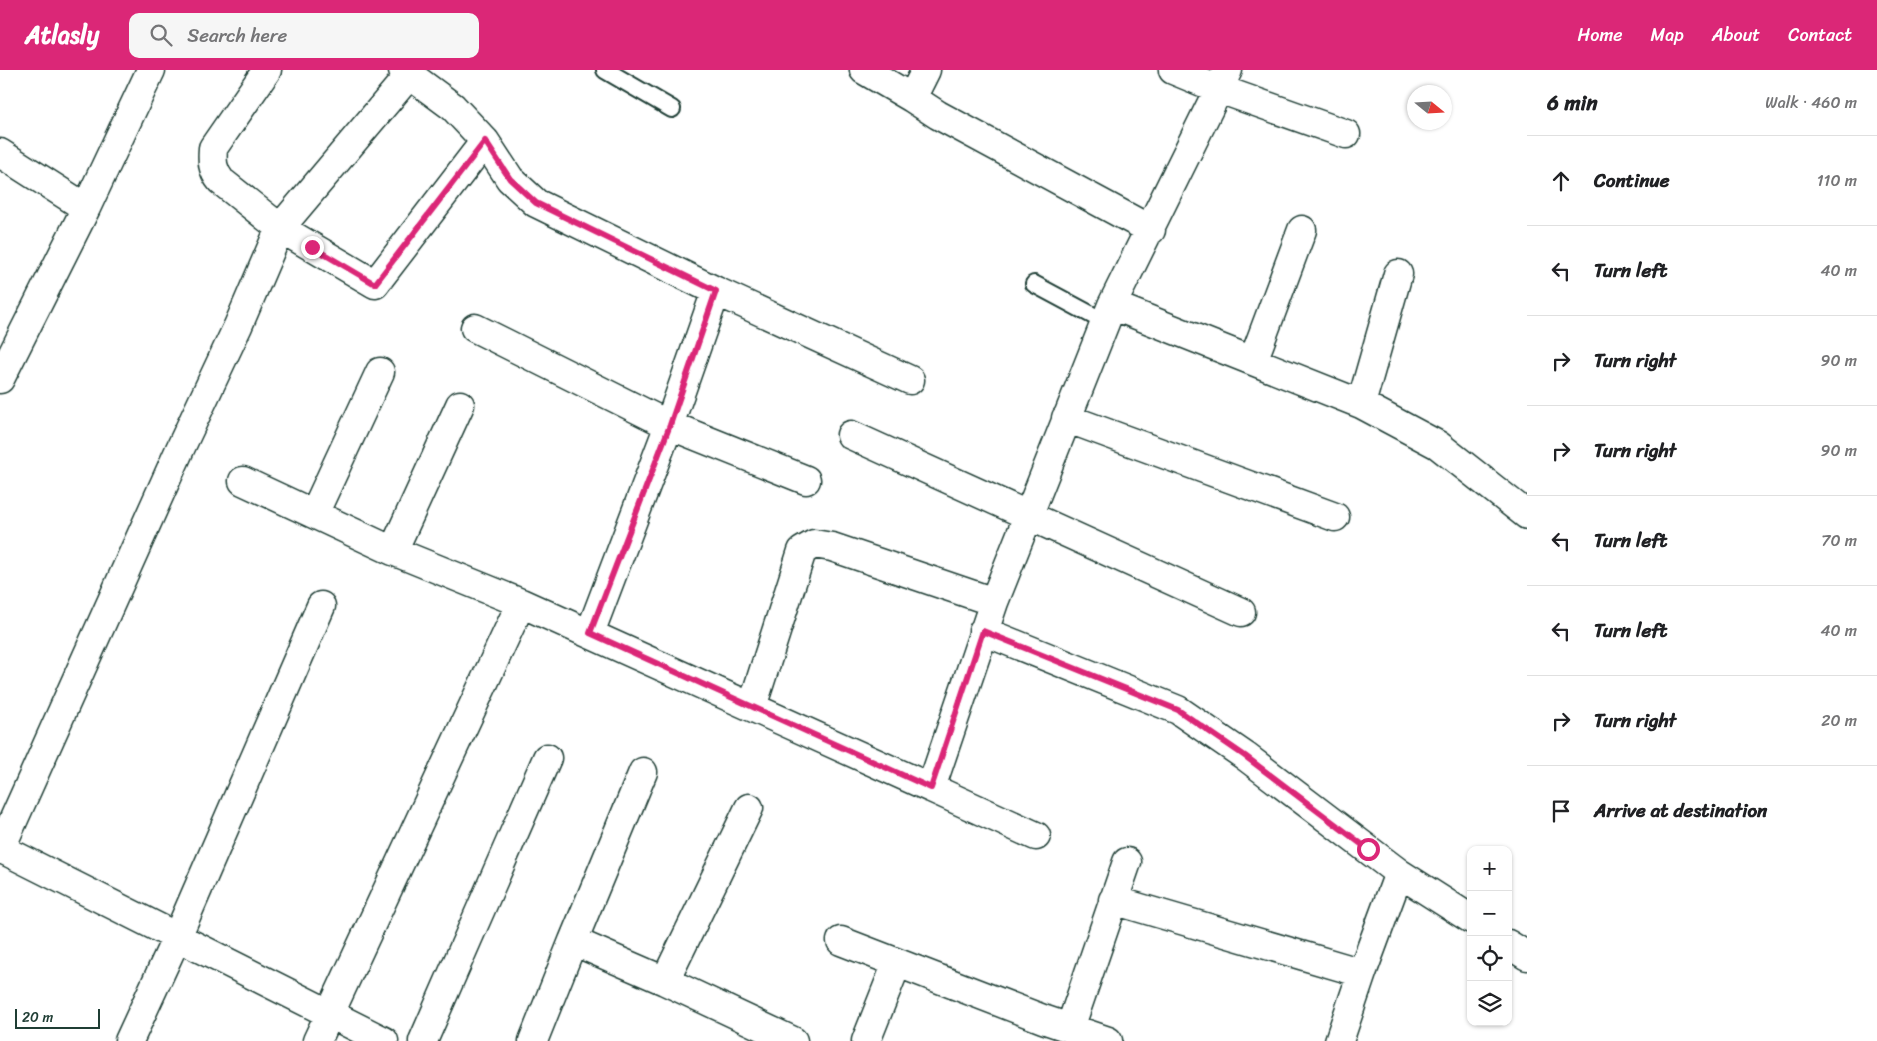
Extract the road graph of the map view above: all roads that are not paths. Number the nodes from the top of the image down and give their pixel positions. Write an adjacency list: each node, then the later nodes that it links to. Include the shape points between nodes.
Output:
1 (151, 70): 14 (street)
2 (267, 70): 15 (street, via 213,148 212,161 221,181)
3 (605, 70): 10 (lane)
4 (864, 70): 9 (street)
5 (926, 70): 9 (street)
6 (1173, 70): 8 (street)
7 (407, 72): 12 (street, via 453,106); 15 (street)
8 (1223, 80): 11 (street); 16 (street)
9 (912, 98): 16 (street, via 938,116)
10 (672, 109)
11 (1346, 134)
12 (485, 141): 15 (street, via 375,284); 20 (street, via 510,179 536,203)
13 (0, 153): 14 (street)
14 (86, 208): 25 (street)
15 (280, 228): 51 (street)
16 (1150, 230): 21 (street)
17 (1302, 230): 23 (street)
18 (1398, 274): 27 (street)
19 (1034, 284): 21 (lane)
20 (716, 291): 26 (street); 30 (street)
21 (1109, 313): 23 (street); 29 (street)
22 (475, 328): 30 (street)
23 (1253, 361): 27 (street)
24 (380, 372): 34 (street)
25 (0, 379)
26 (910, 380)
27 (1361, 404): 36 (street, via 1438,444)
28 (460, 405): 38 (street)
29 (1066, 418): 35 (street); 37 (street)
30 (670, 425): 32 (street); 44 (street)
31 (852, 435): 35 (street)
32 (806, 480)
33 (243, 481): 34 (street)
34 (314, 514): 38 (street)
35 (1028, 515): 39 (street); 42 (street)
36 (1527, 515)
37 (1335, 517)
38 (394, 551): 40 (street)
39 (994, 602): 43 (street); 45 (street, via 832,547 814,544 802,551)
40 (521, 603): 44 (street); 64 (street)
41 (321, 606): 56 (street)
42 (1241, 612)
43 (983, 631): 48 (street); 53 (street, via 1178,710 1245,756)
44 (590, 633): 45 (street)
45 (752, 707): 48 (street)
46 (547, 758): 69 (street)
47 (643, 772): 57 (street)
48 (931, 788): 50 (street)
49 (749, 808): 63 (street)
50 (1036, 836)
51 (0, 849): 56 (street)
52 (1126, 862): 54 (street)
53 (1399, 872): 55 (street); 62 (street)
54 (1114, 900): 62 (street); 65 (street)
55 (1467, 916)
56 (177, 937): 64 (street); 66 (street)
57 (573, 941): 63 (street); 70 (street)
58 (841, 941): 61 (street)
59 (1512, 947): 60 (street)
60 (1527, 956)
61 (896, 963): 65 (street); 72 (street)
62 (1362, 973): 74 (street)
63 (665, 981): 71 (street)
64 (329, 1014): 67 (street); 68 (street)
65 (1070, 1028): 73 (street)
66 (129, 1041)
67 (317, 1041)
68 (384, 1041)
69 (423, 1041)
70 (533, 1041)
71 (793, 1041)
72 (866, 1041)
73 (1108, 1041)
74 (1339, 1041)

